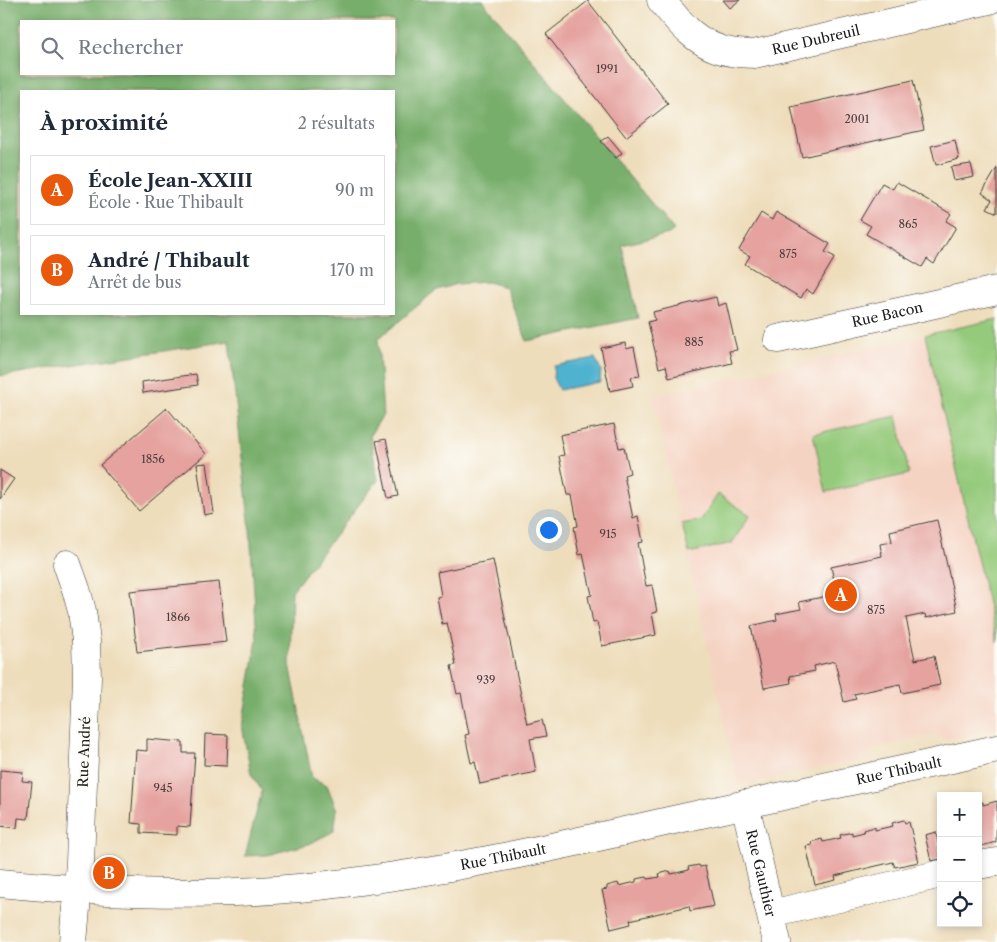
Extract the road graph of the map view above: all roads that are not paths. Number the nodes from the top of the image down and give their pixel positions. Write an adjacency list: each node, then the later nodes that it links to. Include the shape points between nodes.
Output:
1 (661, 0): 2 (street, Rue Dubreuil, via 693,36 706,44 731,52 754,54)
2 (989, 0)
3 (997, 290): 4 (street, Rue Bacon)
4 (778, 339)
5 (67, 564): 12 (street, Rue André, via 82,611 86,641)
6 (997, 749): 7 (street, Rue Thibault)
7 (745, 804): 12 (street, Rue Thibault, via 535,851 365,881 217,893); 13 (street, Rue Gauthier)
8 (997, 862): 9 (street)
9 (982, 865)
10 (937, 875): 13 (street)
11 (0, 882): 12 (street, Rue Thibault)
12 (77, 890): 14 (street, Rue André)
13 (771, 914): 15 (street, Rue Gauthier)
14 (73, 942)
15 (777, 942)

